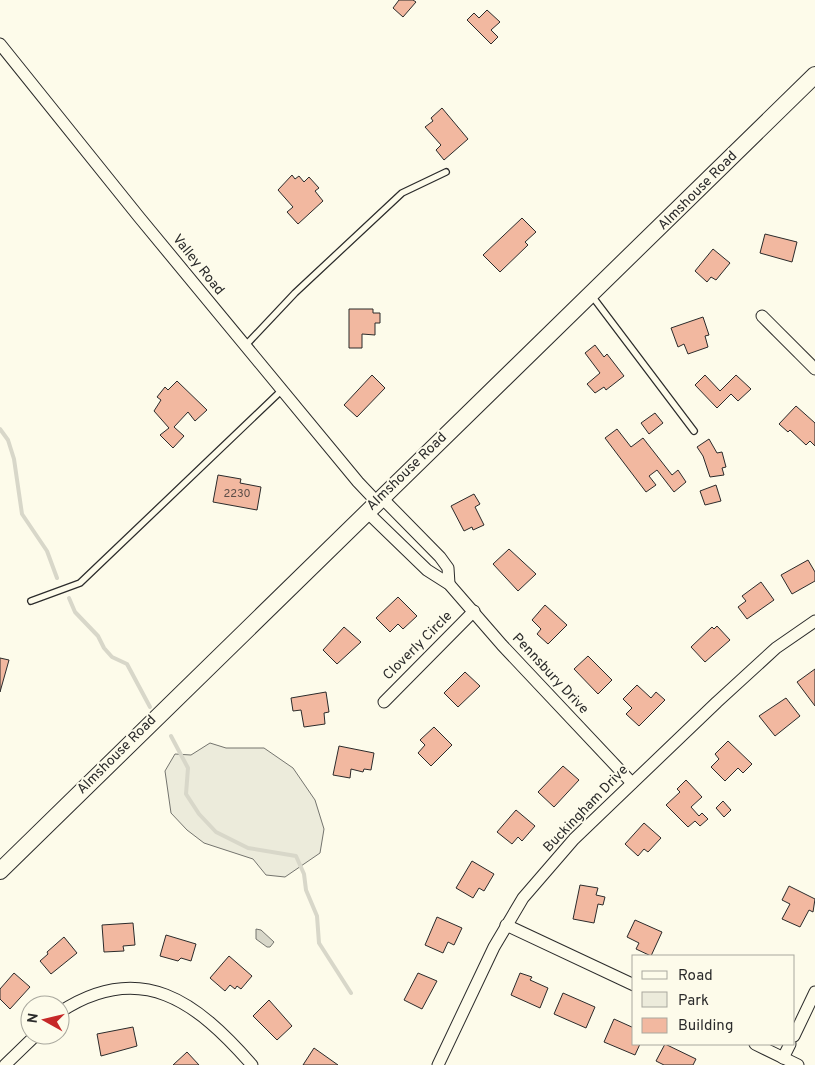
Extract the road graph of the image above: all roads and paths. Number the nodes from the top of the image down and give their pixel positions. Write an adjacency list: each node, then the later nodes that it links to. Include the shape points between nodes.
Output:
1 (0, 44): 6 (street, Valley Road)
2 (815, 75): 4 (main road, Almshouse Road)
3 (446, 172): 6 (lane, via 402,193 295,293)
4 (591, 295): 9 (lane); 10 (main road, Almshouse Road)
5 (762, 316): 7 (street)
6 (245, 346): 8 (street, Valley Road)
7 (815, 369)
8 (282, 390): 10 (street, Valley Road); 12 (lane, via 80,583)
9 (694, 431)
10 (374, 503): 11 (street, Pennsbury Drive, via 427,570); 11 (street, Pennsbury Drive, via 440,557 448,568); 17 (main road, Almshouse Road)
11 (450, 584): 13 (street, Pennsbury Drive)
12 (31, 601)
13 (474, 611): 15 (street, Cloverly Circle); 16 (street, Pennsbury Drive, via 522,667)
14 (815, 622): 16 (street, Buckingham Drive, via 776,648)
15 (384, 702)
16 (632, 783): 18 (street, Buckingham Drive, via 574,839 523,898)
17 (0, 870)
18 (506, 925): 19 (street); 29 (street, Buckingham Drive)
19 (632, 984)
20 (815, 992): 22 (street)
21 (70, 1006): 28 (street, via 102,992 131,989 164,994 206,1018)
22 (795, 1034)
23 (26, 1045): 27 (street)
24 (757, 1045): 26 (street)
25 (790, 1045): 26 (street)
26 (784, 1058): 30 (street)
27 (5, 1065)
28 (252, 1065)
29 (438, 1065)
30 (798, 1065)

